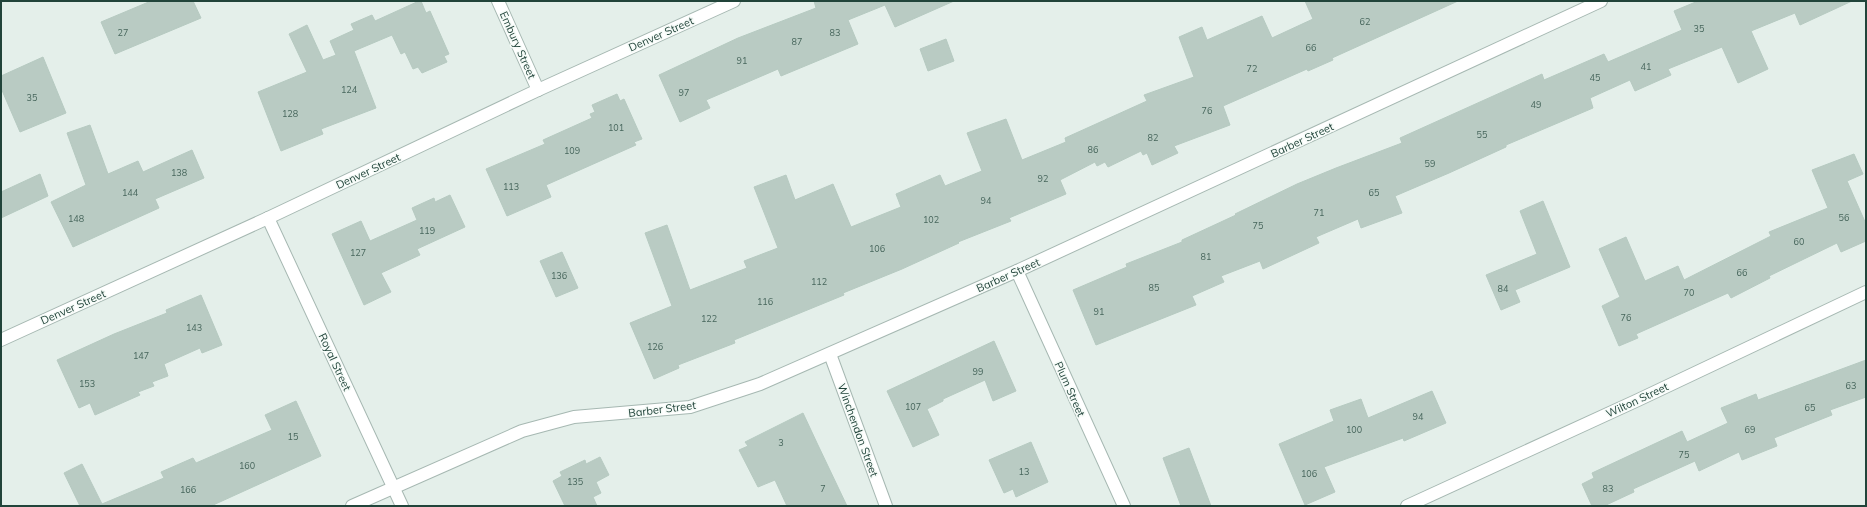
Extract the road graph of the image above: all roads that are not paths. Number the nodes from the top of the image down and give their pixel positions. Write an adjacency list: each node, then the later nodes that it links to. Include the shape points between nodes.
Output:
1 (498, 1): 4 (street, Embury Street)
2 (734, 1): 4 (street, Denver Street)
3 (1601, 1): 6 (street, Barber Street)
4 (538, 90): 5 (street, Denver Street)
5 (268, 218): 8 (street, Denver Street); 10 (street, Royal Street)
6 (1017, 272): 9 (street, Barber Street); 14 (street, Plum Street)
7 (1866, 292): 15 (street, Wilton Street)
8 (1, 340)
9 (830, 354): 10 (street, Barber Street, via 760,384 690,408 574,417 522,431); 13 (street, Winchendon Street)
10 (394, 486): 11 (street, Barber Street); 12 (street, Royal Street)
11 (352, 506)
12 (402, 506)
13 (886, 506)
14 (1124, 506)
15 (1407, 506)

